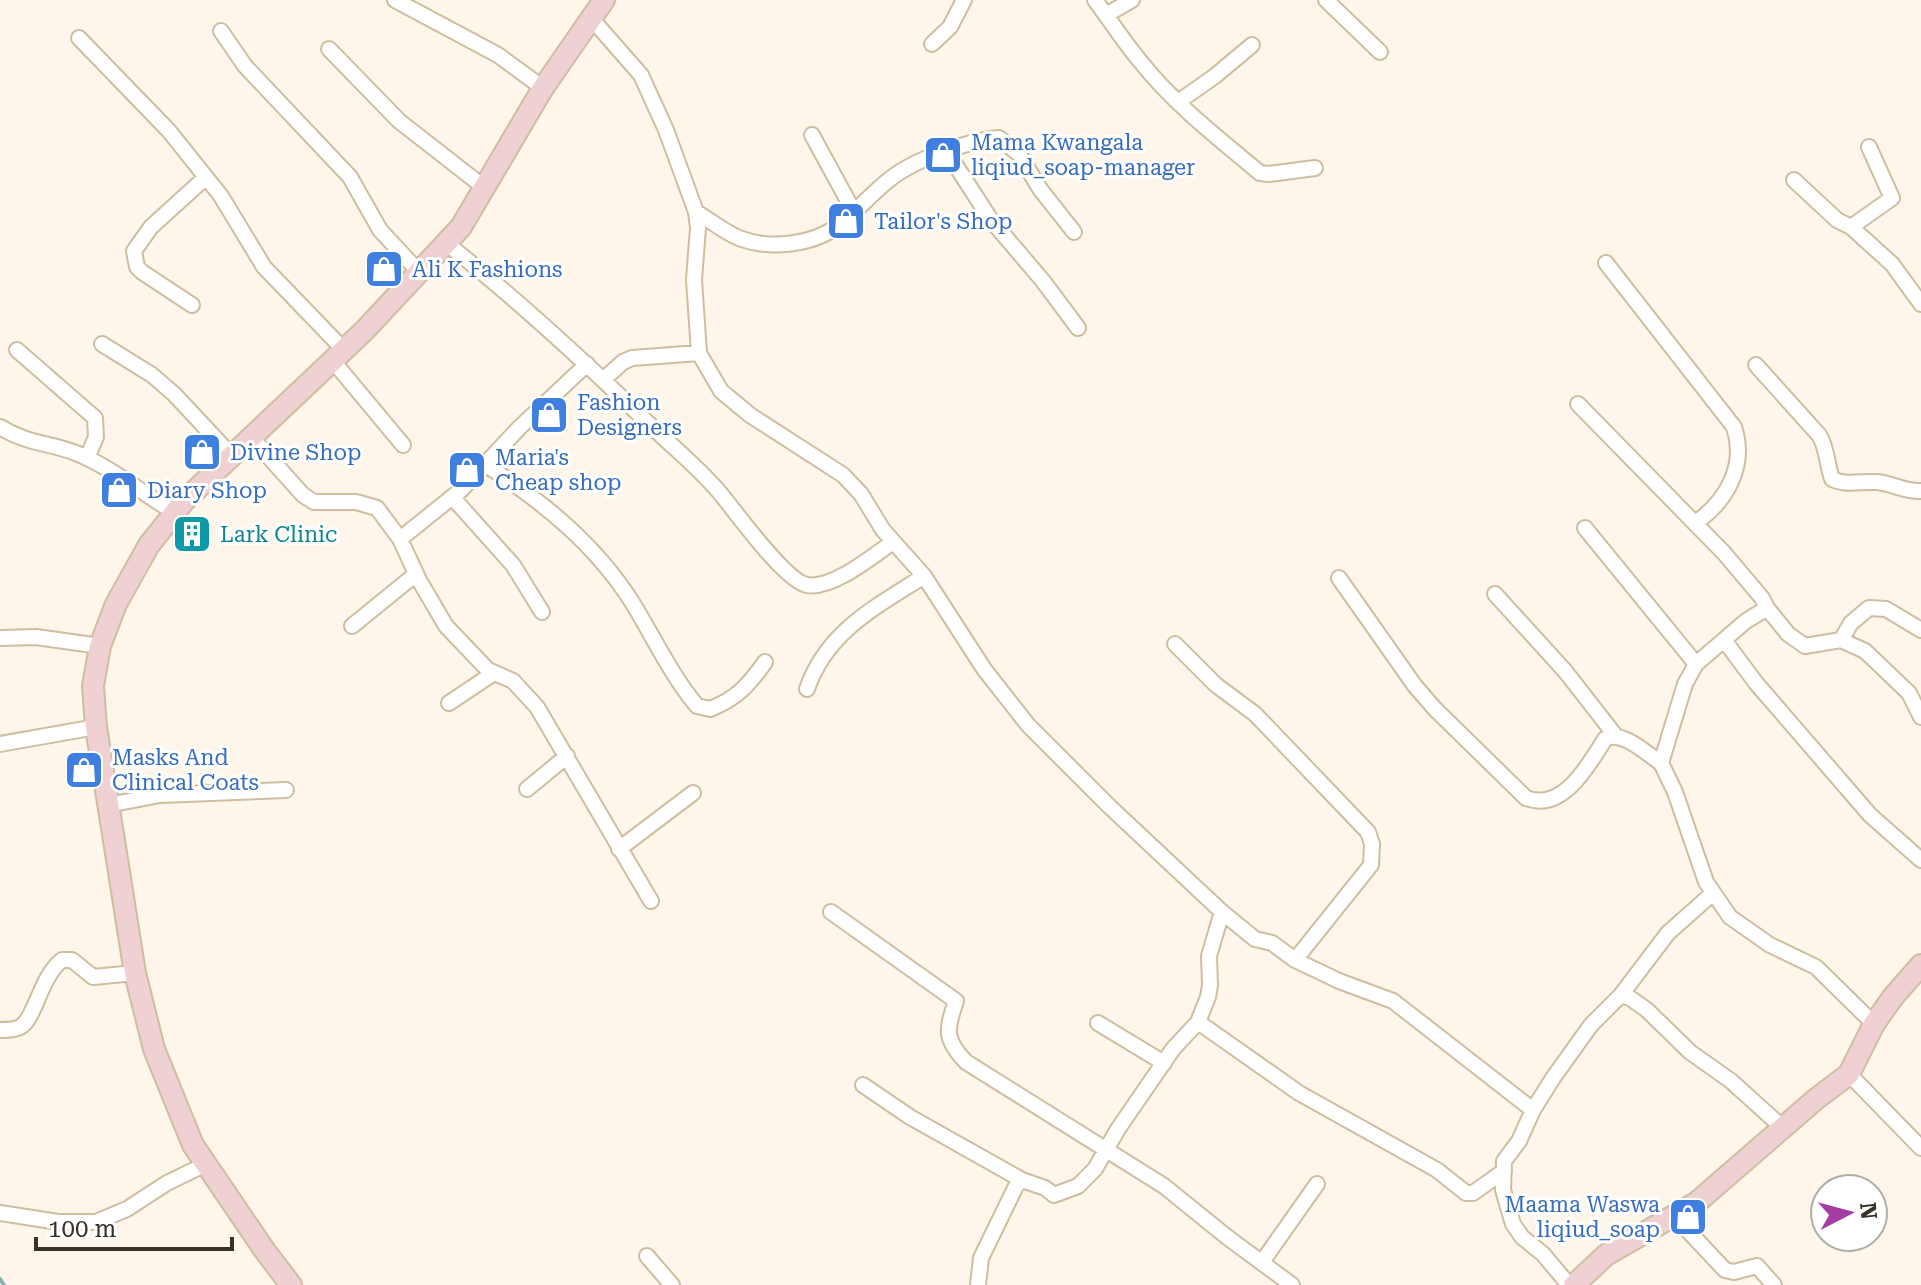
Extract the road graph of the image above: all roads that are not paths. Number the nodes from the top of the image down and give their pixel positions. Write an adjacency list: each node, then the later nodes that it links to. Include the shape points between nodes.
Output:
1 (395, 0): 15 (street, via 498,55)
2 (604, 0): 8 (street)
3 (964, 0): 11 (street, via 950,27)
4 (1095, 0): 7 (street)
5 (1132, 0): 7 (street)
6 (1326, 0): 14 (street)
7 (1106, 15): 16 (street)
8 (591, 18): 15 (street); 24 (street, via 641,75)
9 (221, 31): 30 (street, via 245,66 350,177 380,230)
10 (79, 38): 21 (street)
11 (932, 44)
12 (1252, 45): 16 (street)
13 (329, 49): 23 (street, via 399,121)
14 (1380, 52)
15 (543, 88): 23 (street)
16 (1178, 102): 20 (street, via 1260,173)
17 (812, 135): 25 (street)
18 (1869, 147): 26 (street, via 1892,198)
19 (947, 152): 25 (street, via 891,178); 27 (street, via 991,139 1005,141); 33 (street, via 991,220)
20 (1315, 168)
21 (206, 177): 32 (street, via 151,227 134,251 142,272); 37 (street, via 264,267)
22 (1794, 180): 26 (street)
23 (485, 188): 28 (street)
24 (696, 212): 25 (street, via 739,238 765,244 821,236); 36 (street)
25 (854, 212)
26 (1851, 227): 31 (street, via 1892,264)
27 (1074, 232)
28 (446, 243): 30 (street); 38 (street)
29 (1606, 263): 51 (street, via 1734,427 1735,470 1728,491)
30 (419, 272): 37 (street)
31 (1921, 304)
32 (192, 305)
33 (1078, 328)
34 (102, 344): 45 (street, via 152,375)
35 (17, 350): 46 (street, via 95,418 96,437)
36 (699, 353): 40 (street, via 632,358); 54 (street, via 721,391 843,475)
37 (338, 355): 43 (street); 44 (street)
38 (587, 364): 40 (street); 47 (street)
39 (1756, 365): 48 (street, via 1819,435 1832,479)
40 (604, 379): 54 (street, via 695,465 800,582 829,581)
41 (1578, 404): 51 (street)
42 (0, 427): 46 (street, via 31,443)
43 (251, 437): 45 (street); 53 (street, via 303,495 324,504 356,502 377,508)
44 (403, 445)
45 (231, 455): 50 (street)
46 (87, 458): 50 (street)
47 (486, 465): 49 (street); 68 (street, via 545,507 599,556 697,706 710,709 735,697)
48 (1921, 491)
49 (453, 498): 53 (street); 60 (street, via 513,565)
50 (174, 512): 67 (street, via 131,574)
51 (1695, 523): 59 (street)
52 (1585, 528): 69 (street)
53 (400, 539): 55 (street)
54 (893, 542): 56 (street)
55 (416, 574): 61 (street); 70 (street, via 446,626)
56 (924, 576): 71 (street, via 851,622); 88 (street, via 984,669 1040,739)
57 (1339, 578): 75 (street, via 1415,686 1526,798 1537,802 1560,795 1605,739)
58 (1495, 594): 75 (street)
59 (1767, 608): 64 (street); 65 (street, via 1805,646)
60 (542, 612)
61 (352, 626)
62 (1921, 630): 65 (street, via 1886,609 1869,608)
63 (0, 638): 67 (street)
64 (1724, 640): 69 (street); 84 (street, via 1870,815)
65 (1841, 640): 73 (street, via 1865,651 1901,685)
66 (1175, 644): 89 (street, via 1255,714 1368,832 1371,865)
67 (100, 646): 74 (street, via 93,686)
68 (765, 662)
69 (1696, 664): 78 (street)
70 (494, 673): 72 (street); 77 (street, via 508,677 524,692)
71 (807, 689)
72 (449, 703)
73 (1921, 717)
74 (96, 727): 76 (street); 82 (street)
75 (1615, 735): 78 (street)
76 (0, 744)
77 (567, 756): 79 (street); 83 (street)
78 (1661, 763): 85 (street)
79 (527, 789)
80 (286, 790): 82 (street, via 160,795)
81 (693, 793): 83 (street)
82 (108, 805): 91 (street)
83 (619, 849): 86 (street)
84 (1921, 860)
85 (1712, 894): 92 (street, via 1668,933); 95 (street, via 1753,935 1816,967)
86 (651, 901)
87 (831, 912): 103 (street, via 956,1001 947,1029 966,1062)
88 (1222, 912): 89 (street, via 1255,939 1272,943); 93 (street, via 1209,956 1208,997)
89 (1295, 960): 100 (street, via 1393,1001)
90 (1921, 965): 95 (street)
91 (135, 973): 96 (street, via 93,977 72,960 62,960 44,980 28,1020 19,1028); 104 (street, via 161,1067)
92 (1621, 995): 100 (street, via 1591,1025); 101 (street, via 1647,1010)
93 (1198, 1022): 97 (street); 105 (street, via 1299,1093 1430,1165 1466,1193)
94 (1098, 1023): 97 (street)
95 (1874, 1024): 98 (street)
96 (0, 1030)
97 (1164, 1063): 103 (street)
98 (1849, 1074): 101 (street); 102 (street)
99 (863, 1085): 106 (street)
100 (1533, 1110): 105 (street, via 1504,1161)
101 (1783, 1128): 109 (street)
102 (1921, 1148)
103 (1108, 1149): 106 (street, via 1078,1186 1062,1193 1054,1195); 111 (street)
104 (204, 1165): 108 (street, via 96,1222); 112 (street)
105 (1504, 1171): 116 (street, via 1503,1190 1513,1224)
106 (1022, 1180): 114 (street, via 984,1249)
107 (1317, 1184): 111 (street)
108 (0, 1213)
109 (1675, 1217): 116 (street, via 1606,1255); 117 (street, via 1725,1270 1757,1266)
110 (647, 1256): 113 (street)
111 (1262, 1262): 115 (street)
112 (291, 1285)
113 (672, 1285)
114 (978, 1285)
115 (1292, 1285)
116 (1571, 1285)
117 (1774, 1285)

